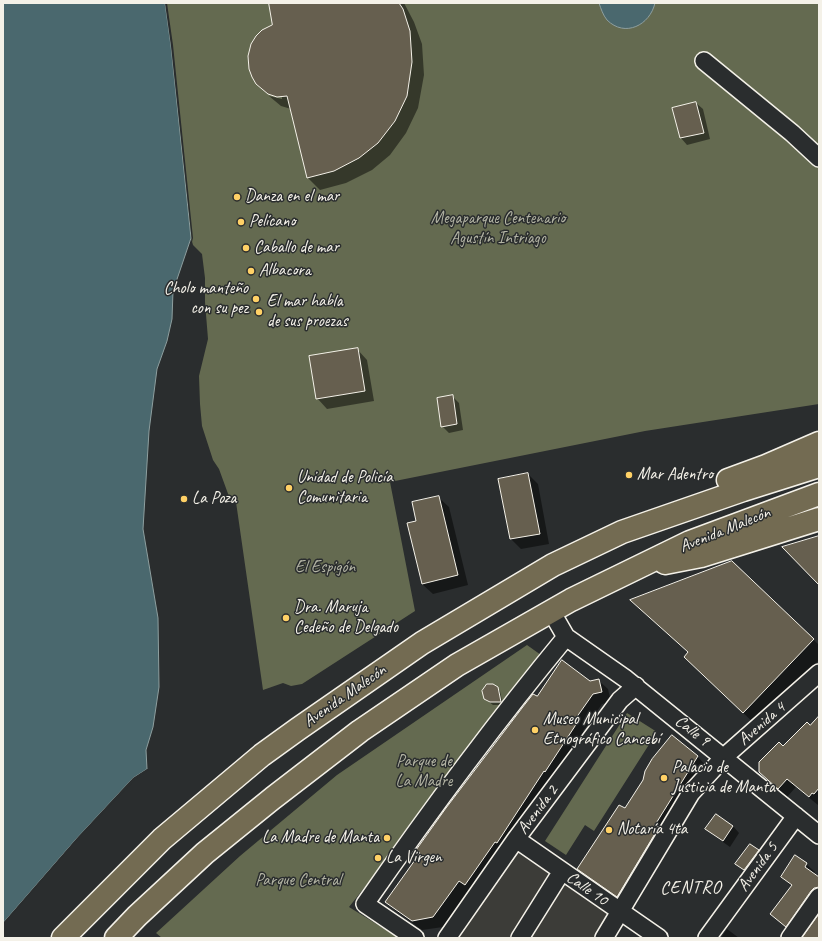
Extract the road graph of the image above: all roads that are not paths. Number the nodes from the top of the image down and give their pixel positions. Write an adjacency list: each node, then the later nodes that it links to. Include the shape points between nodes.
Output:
1 (704, 61): 2 (street)
2 (819, 158)
3 (819, 443): 6 (main road, Avenida Malecón, via 694,495)
4 (819, 466): 6 (main road, Avenida Malecón)
5 (819, 494): 8 (main road, Avenida Malecón, via 690,542)
6 (669, 515): 20 (main road, Avenida Malecón, via 622,532 553,565 504,593 422,643 298,728 162,839)
7 (819, 519): 8 (main road, Avenida Malecón, via 701,556)
8 (633, 570): 9 (main road, Avenida Malecón)
9 (551, 611): 10 (street, Calle 9); 21 (main road, Avenida Malecón, via 458,666 360,731 205,853)
10 (566, 637): 12 (street, Calle 9); 22 (street, via 523,688 471,757 365,904)
11 (819, 673): 13 (street, Avenida 4)
12 (636, 686): 13 (street, Calle 9); 16 (street, Avenida 2, via 620,700)
13 (724, 757): 14 (street, Calle 9); 19 (street, Avenida 4, via 692,793)
14 (796, 816): 15 (street, Calle 9); 27 (street, Avenida 5)
15 (819, 835)
16 (516, 839): 17 (street, Calle 10); 23 (street, Avenida 2)
17 (562, 871): 19 (street, Calle 10); 24 (street)
18 (819, 897): 28 (street)
19 (619, 911): 25 (street, Avenida 4); 26 (street, Calle 10)
20 (62, 938)
21 (116, 938)
22 (416, 938)
23 (447, 938)
24 (520, 938)
25 (604, 938)
26 (659, 938)
27 (707, 938)
28 (790, 938)

